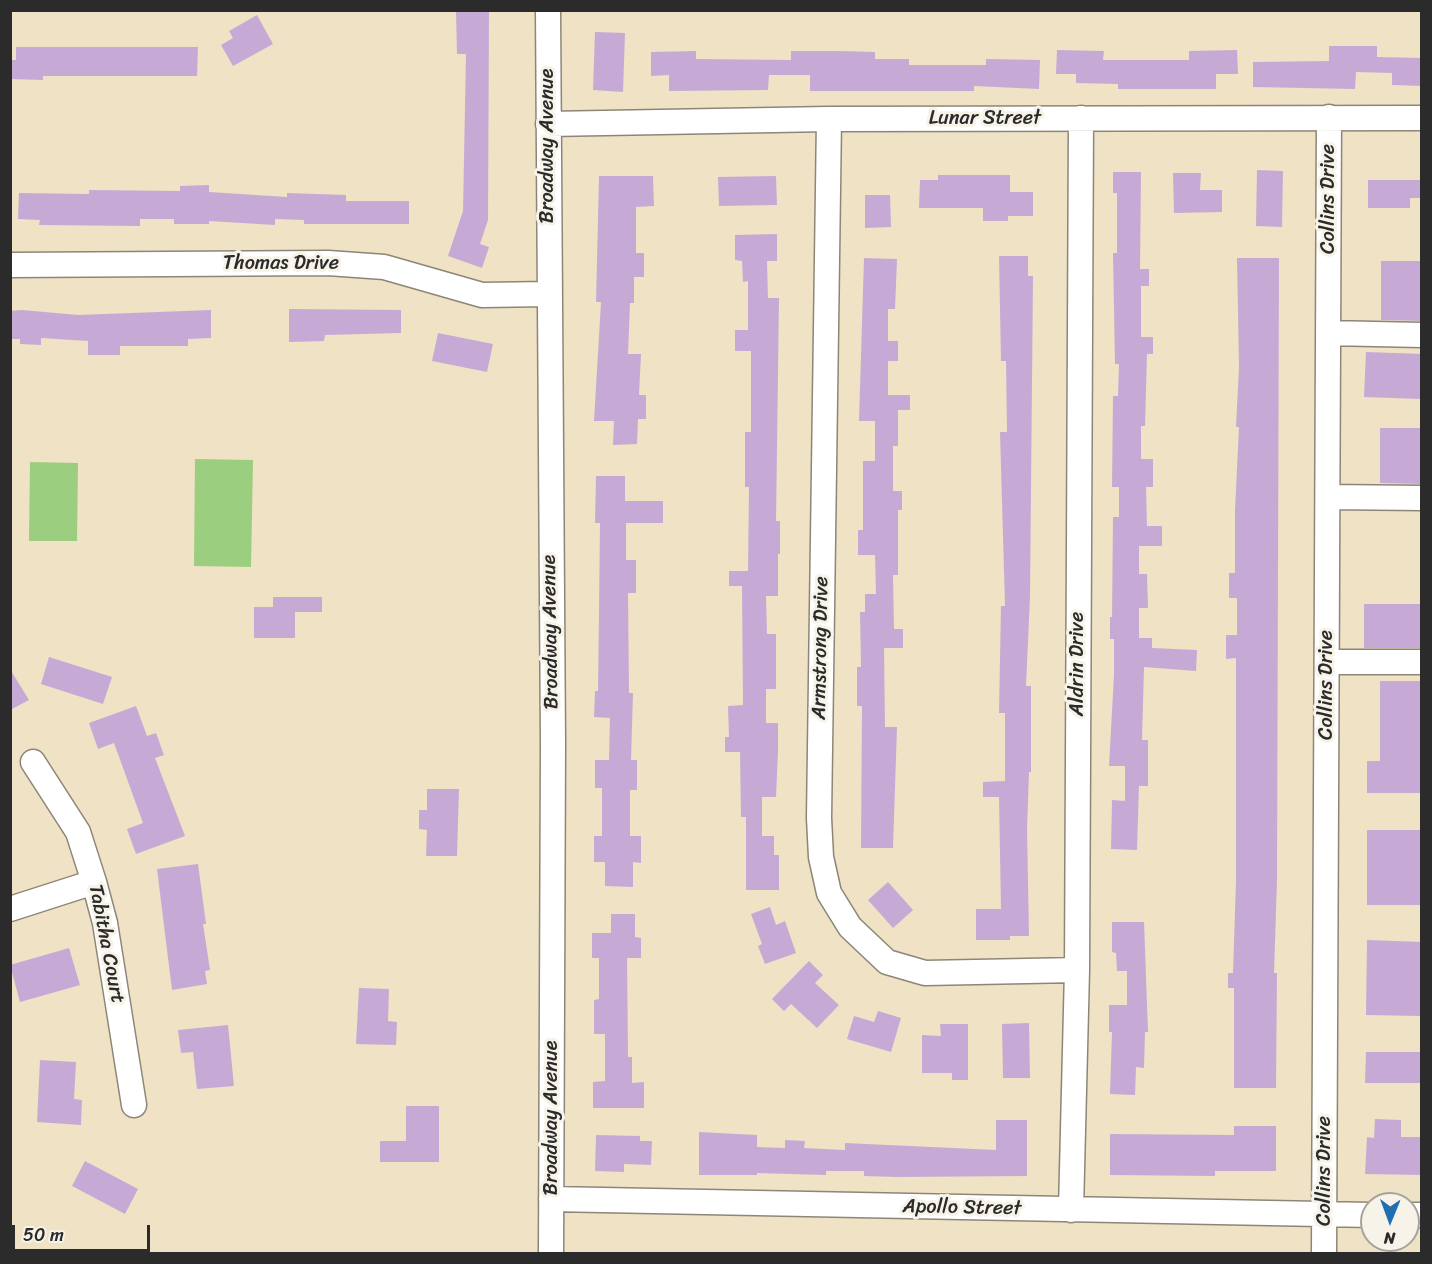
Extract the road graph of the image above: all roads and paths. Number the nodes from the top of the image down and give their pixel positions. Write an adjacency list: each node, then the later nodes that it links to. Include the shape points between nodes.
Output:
1 (548, 10): 6 (street, Broadway Avenue)
2 (1329, 117): 3 (street, Lunar Street); 4 (street, Lunar Street); 9 (street, Collins Drive)
3 (1081, 118): 5 (street, Lunar Street); 18 (street, Aldrin Drive)
4 (1422, 118)
5 (829, 119): 6 (street, Lunar Street); 18 (street, Armstrong Drive, via 819,818 821,857 829,893 850,927 887,962 926,973)
6 (548, 124): 8 (street, Broadway Avenue)
7 (10, 265): 8 (street, Thomas Drive, via 340,264 384,267 482,295)
8 (548, 294): 20 (street, Broadway Avenue, via 553,744)
9 (1328, 333): 10 (street); 11 (street, Collins Drive)
10 (1422, 335)
11 (1328, 497): 12 (street); 13 (street, Collins Drive)
12 (1422, 498)
13 (1327, 662): 14 (street); 22 (street, Collins Drive)
14 (1422, 662)
15 (33, 762): 16 (street, Tabitha Court, via 78,832)
16 (94, 882): 17 (street); 19 (street, Tabitha Court, via 105,923)
17 (10, 909)
18 (1077, 970): 21 (street, Aldrin Drive)
19 (134, 1105)
20 (551, 1199): 21 (street, Apollo Street); 24 (street, Broadway Avenue)
21 (1071, 1210): 22 (street, Apollo Street)
22 (1325, 1215): 23 (street, Apollo Street); 25 (street, Collins Drive)
23 (1360, 1215)
24 (551, 1254)
25 (1324, 1254)

